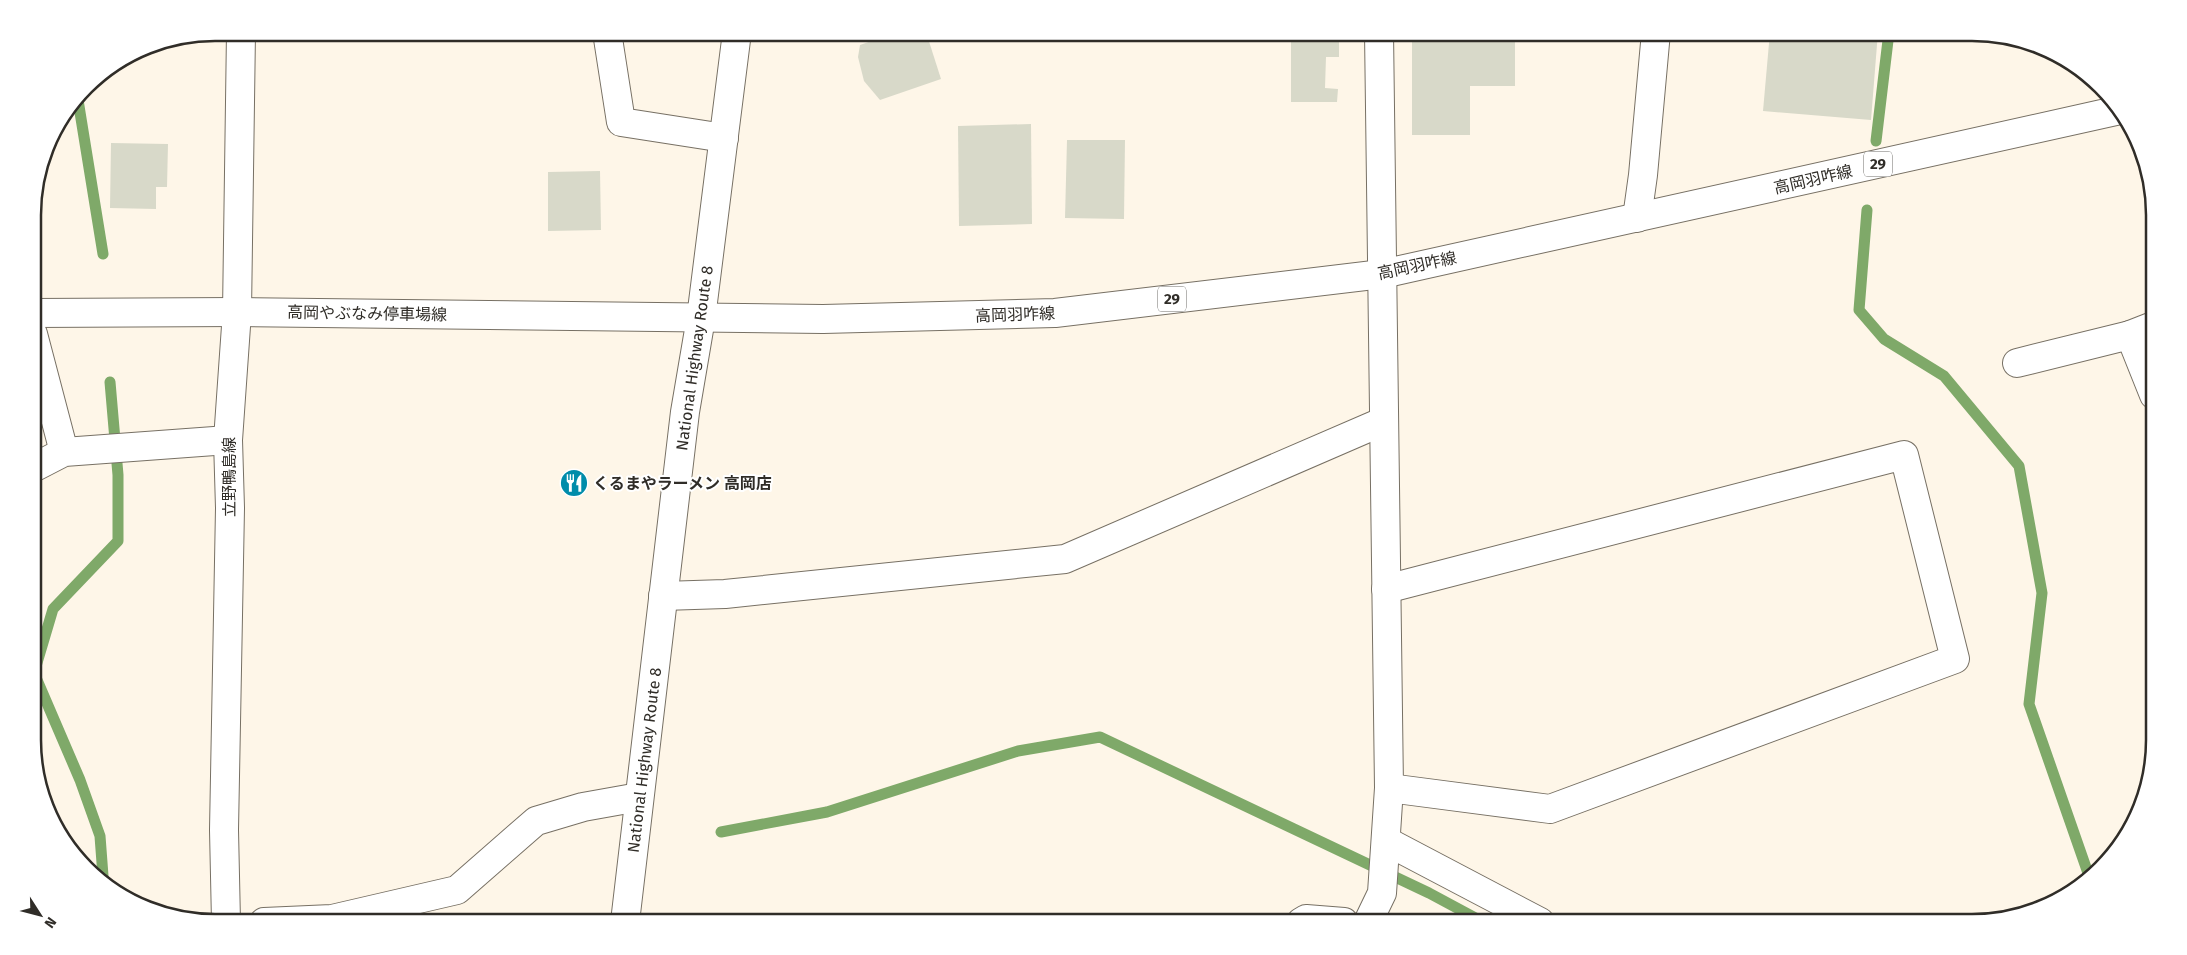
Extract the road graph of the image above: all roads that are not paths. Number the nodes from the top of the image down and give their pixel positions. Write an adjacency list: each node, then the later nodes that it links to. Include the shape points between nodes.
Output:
1 (1379, 41): 9 (main road)
2 (1655, 41): 8 (main road)
3 (241, 42): 10 (main road, 立野鴨島線)
4 (609, 42): 7 (main road, via 621,122)
5 (736, 42): 7 (main road, National Highway Route 8)
6 (2111, 112): 8 (main road, 高岡羽咋線 / 29)
7 (724, 138): 12 (main road, National Highway Route 8)
8 (1637, 218): 9 (main road, 高岡羽咋線 / 29)
9 (1382, 274): 12 (main road, 高岡羽咋線 / 29, via 1055,313 824,319); 17 (main road)
10 (237, 312): 11 (main road, 高岡やぶなみ停車場線); 12 (main road, 高岡やぶなみ停車場線); 18 (main road, 立野鴨島線)
11 (42, 313)
12 (701, 318): 22 (main road, National Highway Route 8, via 685,412)
13 (2142, 331): 14 (main road); 15 (main road)
14 (2146, 352)
15 (2017, 364)
16 (42, 367): 19 (main road)
17 (1384, 421): 21 (main road); 22 (main road, via 1065,559 725,594)
18 (228, 440): 19 (main road); 28 (main road, 立野鴨島線)
19 (64, 452): 20 (main road)
20 (42, 464)
21 (1386, 589): 23 (main road); 23 (main road, via 1904,455 1955,659 1550,809)
22 (663, 596): 24 (main road, National Highway Route 8)
23 (1389, 788): 25 (main road)
24 (639, 797): 29 (main road, via 583,807 536,821 456,890); 30 (main road, National Highway Route 8)
25 (1386, 841): 26 (main road, via 1382,893); 27 (main road)
26 (1372, 913)
27 (1523, 913)
28 (226, 914)
29 (354, 914)
30 (626, 914)

